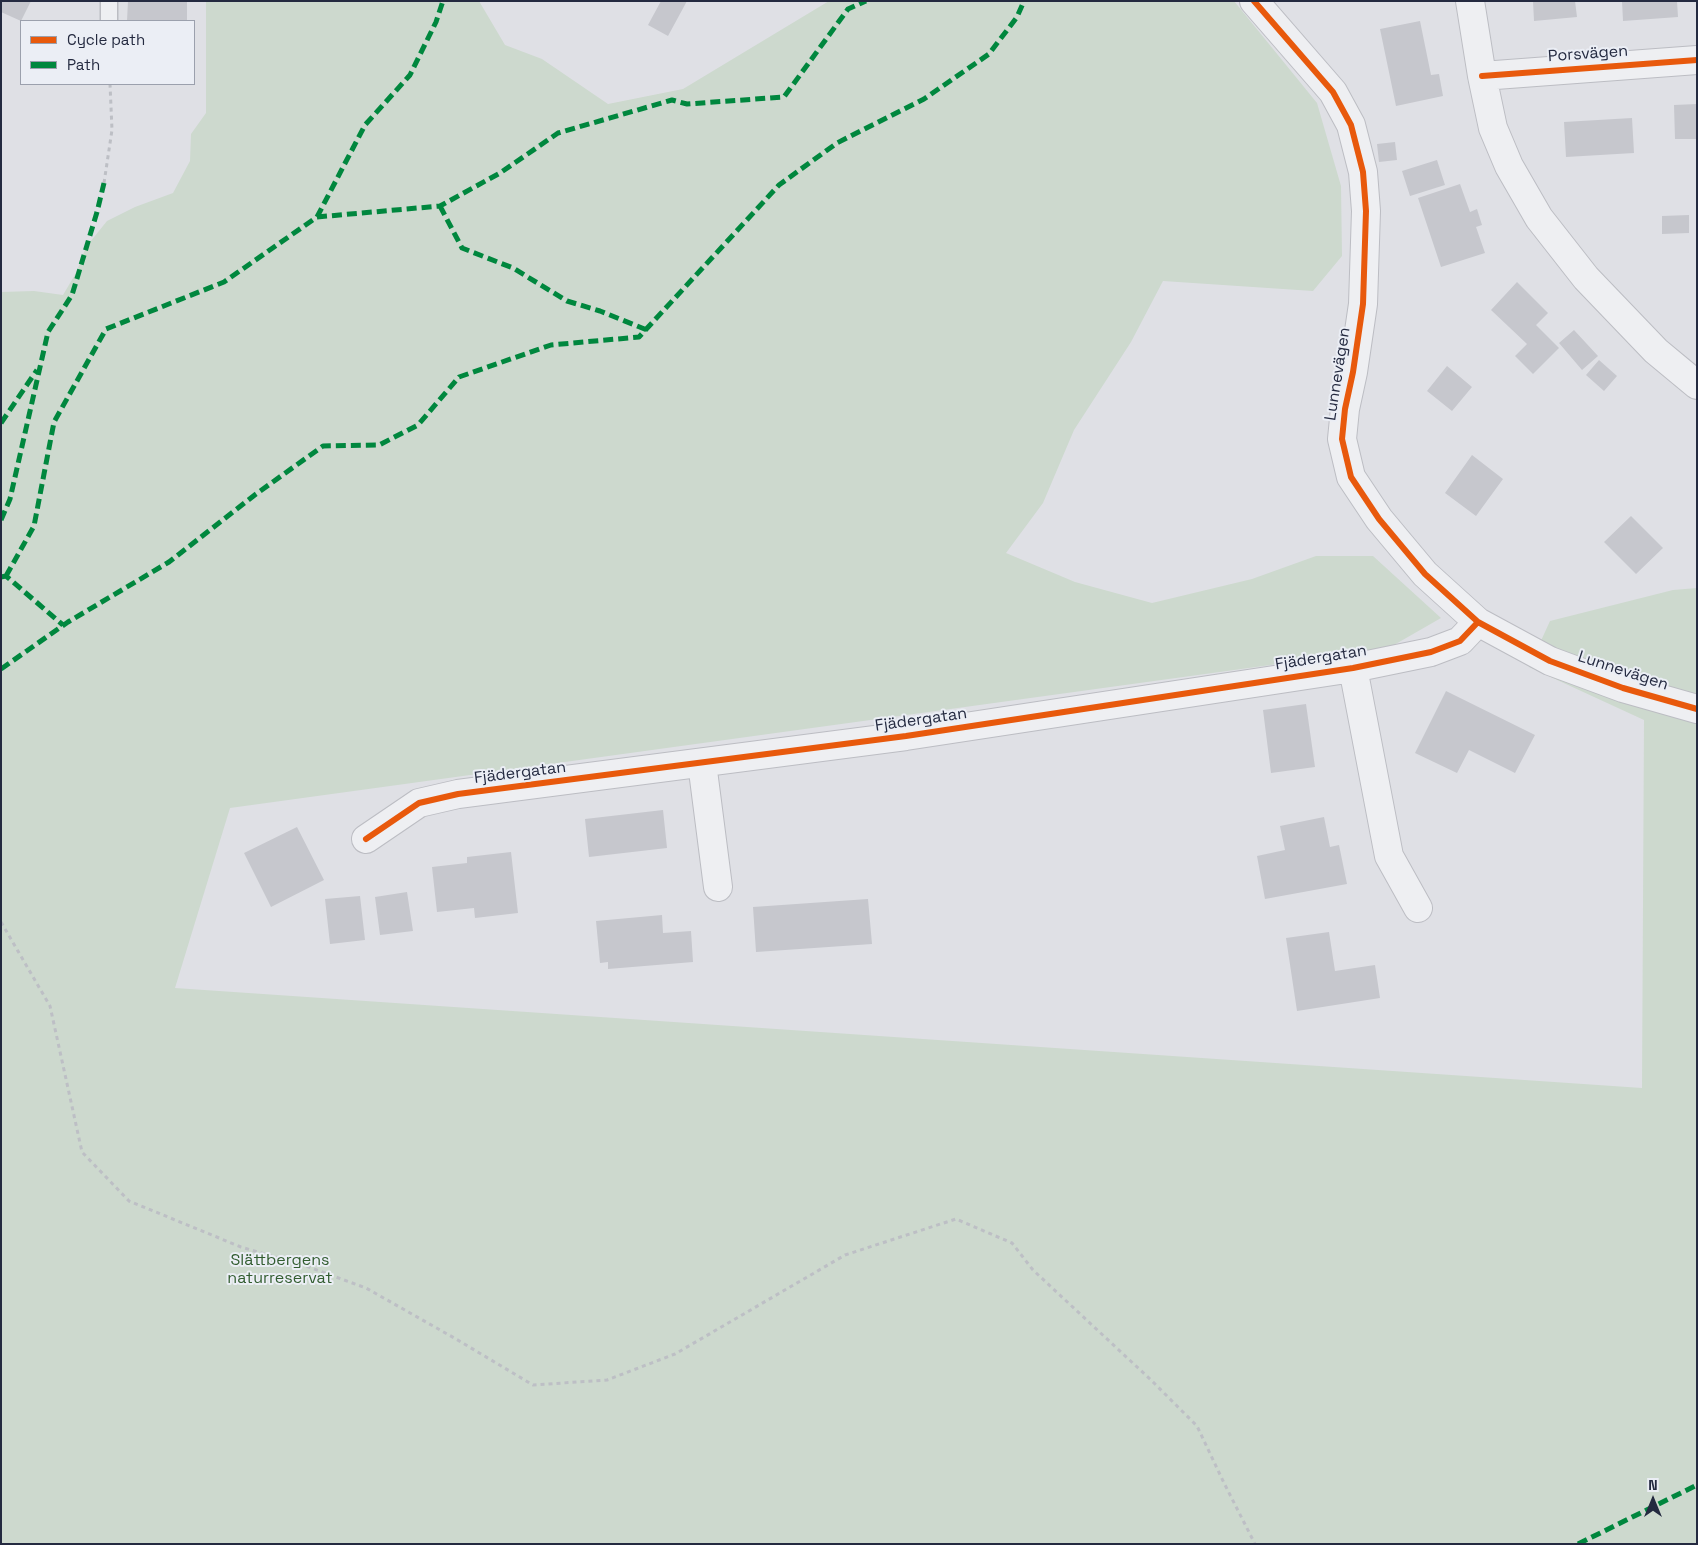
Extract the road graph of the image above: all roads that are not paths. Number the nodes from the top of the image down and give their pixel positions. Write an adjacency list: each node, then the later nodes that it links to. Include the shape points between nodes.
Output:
1 (109, 1): 4 (lane)
2 (1254, 1): 8 (street, Lunnevägen, via 1334,92 1351,125 1363,172 1366,211 1363,304 1342,440 1351,476 1379,519 1425,574)
3 (1470, 1): 6 (street)
4 (108, 20)
5 (1697, 60): 6 (street, Porsvägen)
6 (1482, 76): 7 (street, via 1493,128 1509,166 1538,218 1586,278 1656,351)
7 (1697, 385)
8 (1478, 622): 9 (street, Fjädergatan, via 1460,641 1431,652); 10 (street, Lunnevägen, via 1550,661 1623,688)
9 (1353, 668): 11 (street, Fjädergatan, via 906,736); 14 (street, Fjädergatan, via 1389,856)
10 (1697, 709)
11 (702, 763): 12 (street, Fjädergatan, via 448,796 419,803); 13 (street)
12 (366, 839)
13 (718, 887)
14 (1418, 908)

